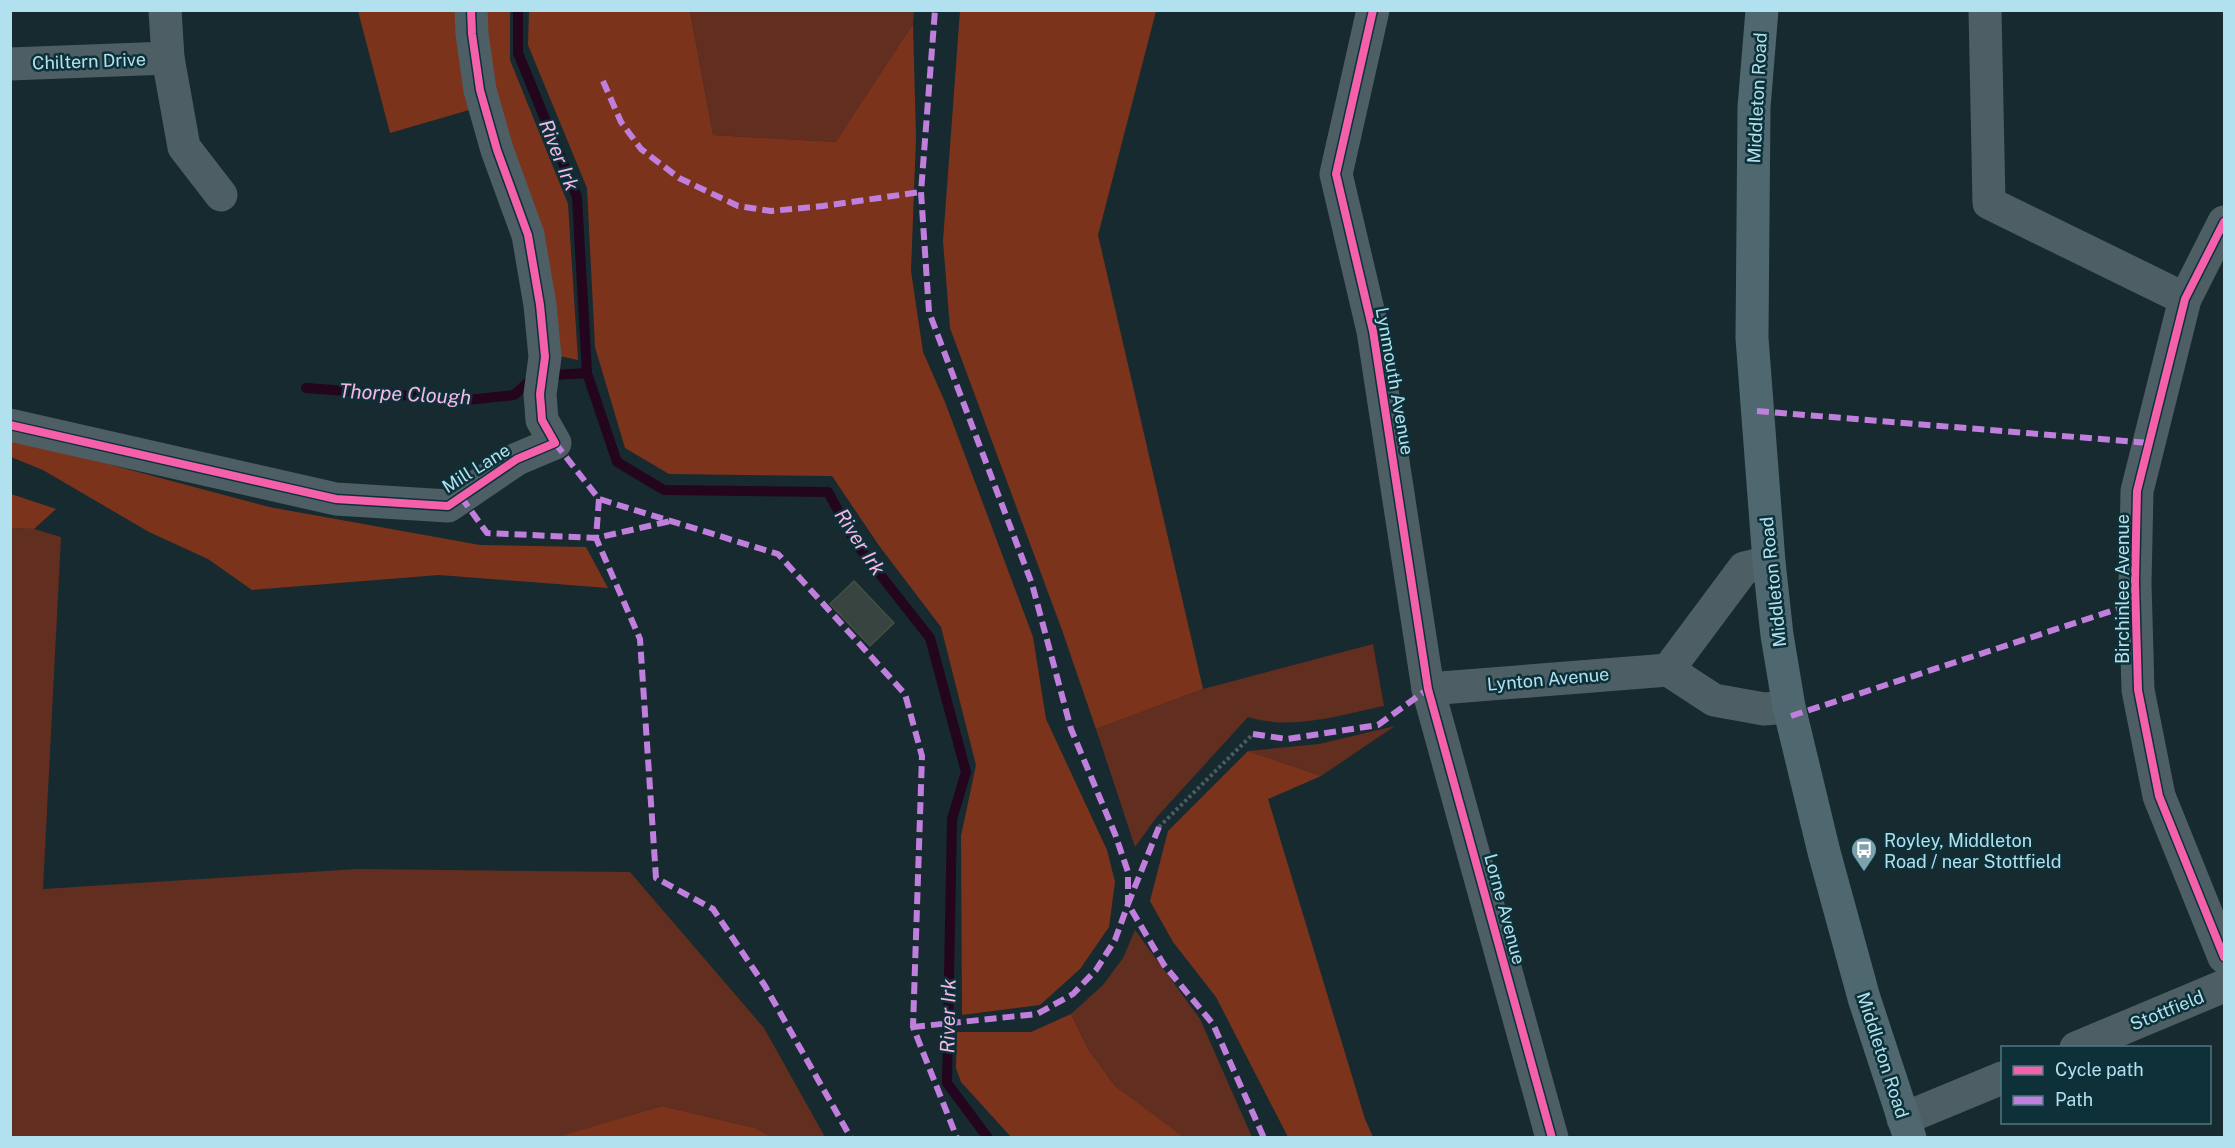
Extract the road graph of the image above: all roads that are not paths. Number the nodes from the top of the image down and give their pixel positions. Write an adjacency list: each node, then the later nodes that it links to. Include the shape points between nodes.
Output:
1 (165, 10): 6 (street, Chiltern Drive)
2 (471, 10): 11 (street, Mill Lane, via 480,90 528,235 545,357 540,394 542,420 555,443 517,459 448,506 336,499)
3 (1373, 10): 14 (street, Lynmouth Avenue, via 1336,174 1373,331)
4 (1762, 10): 12 (main road, Middleton Road, via 1754,107 1752,338)
5 (1985, 10): 10 (street, via 1989,203)
6 (168, 58): 7 (street, Chiltern Drive); 8 (street, Chiltern Drive, via 184,147)
7 (10, 64)
8 (221, 195)
9 (2224, 222): 10 (street, Birchinlee Avenue)
10 (2185, 299): 16 (street, Birchinlee Avenue, via 2137,490 2138,690 2159,796)
11 (10, 425)
12 (1768, 562): 13 (street, via 1744,568); 15 (main road, Middleton Road)
13 (1668, 670): 14 (street, Lynton Avenue); 15 (street, via 1714,700 1764,710)
14 (1428, 689): 21 (street, Lorne Avenue)
15 (1789, 707): 20 (main road, Middleton Road, via 1864,998)
16 (2224, 957)
17 (2224, 986): 18 (street, Stottfield)
18 (2078, 1046)
19 (2001, 1079): 20 (street)
20 (1907, 1128)
21 (1552, 1137)

